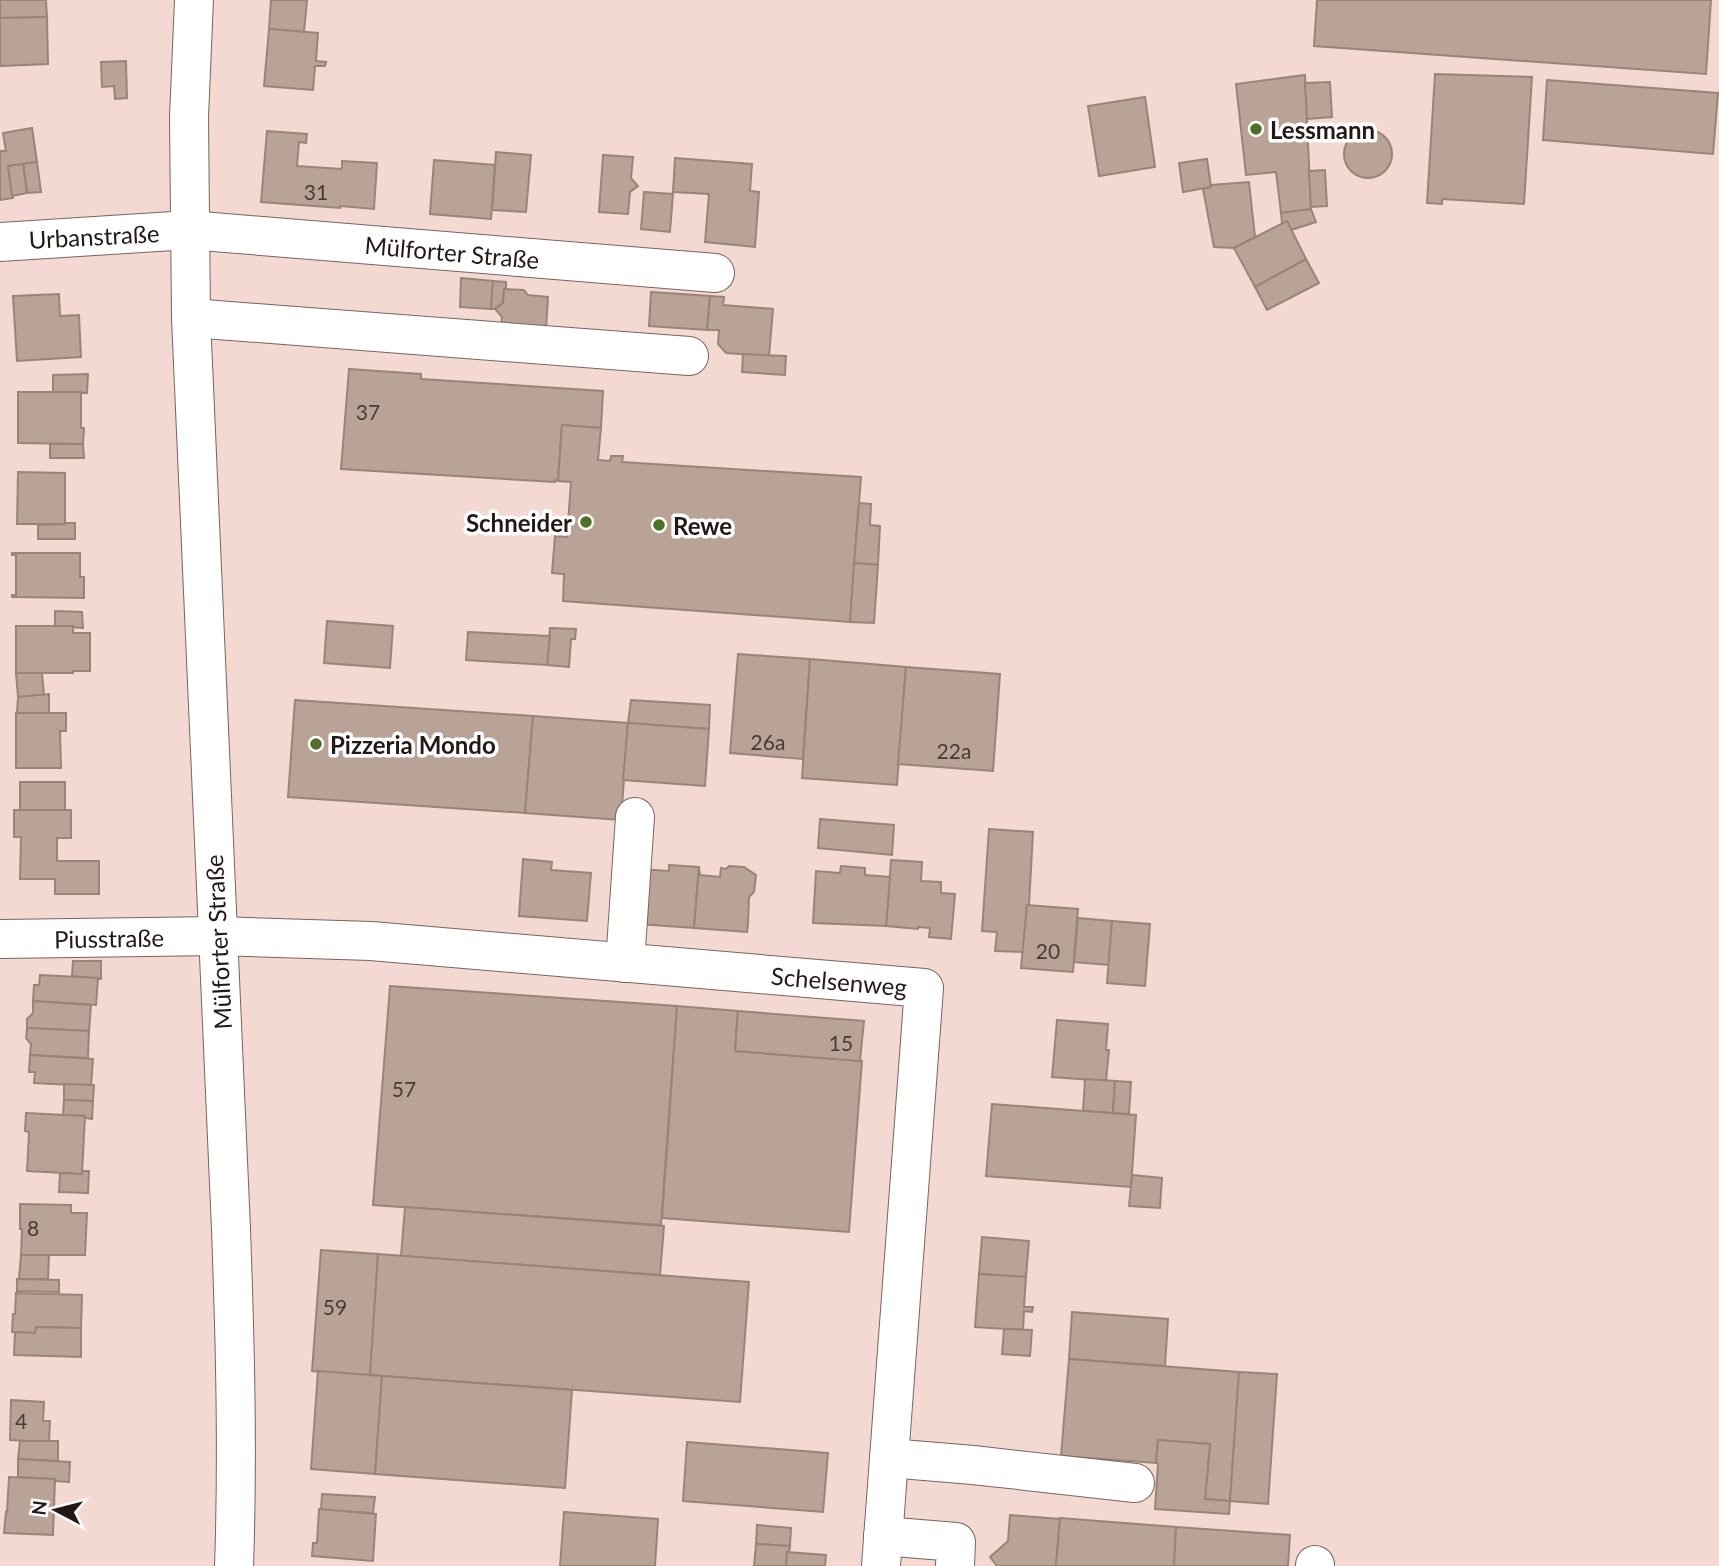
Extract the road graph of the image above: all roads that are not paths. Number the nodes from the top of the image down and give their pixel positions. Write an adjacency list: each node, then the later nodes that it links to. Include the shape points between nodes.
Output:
1 (194, 0): 2 (street, Mülforter Straße)
2 (189, 230): 3 (street, Urbanstraße); 4 (street, Mülforter Straße); 5 (street, Mülforter Straße)
3 (0, 242)
4 (715, 273)
5 (191, 318): 6 (street); 8 (street, Mülforter Straße)
6 (689, 356)
7 (635, 817): 10 (street)
8 (218, 936): 9 (street, Piusstraße); 10 (street, Schelsenweg, via 370,941); 14 (street, Mülforter Straße, via 236,1373)
9 (0, 939)
10 (625, 962): 11 (street, Schelsenweg, via 924,988)
11 (889, 1458): 12 (street); 13 (street, Schelsenweg)
12 (1135, 1483)
13 (882, 1551): 15 (street, via 957,1542)
14 (234, 1566)
15 (955, 1566)

